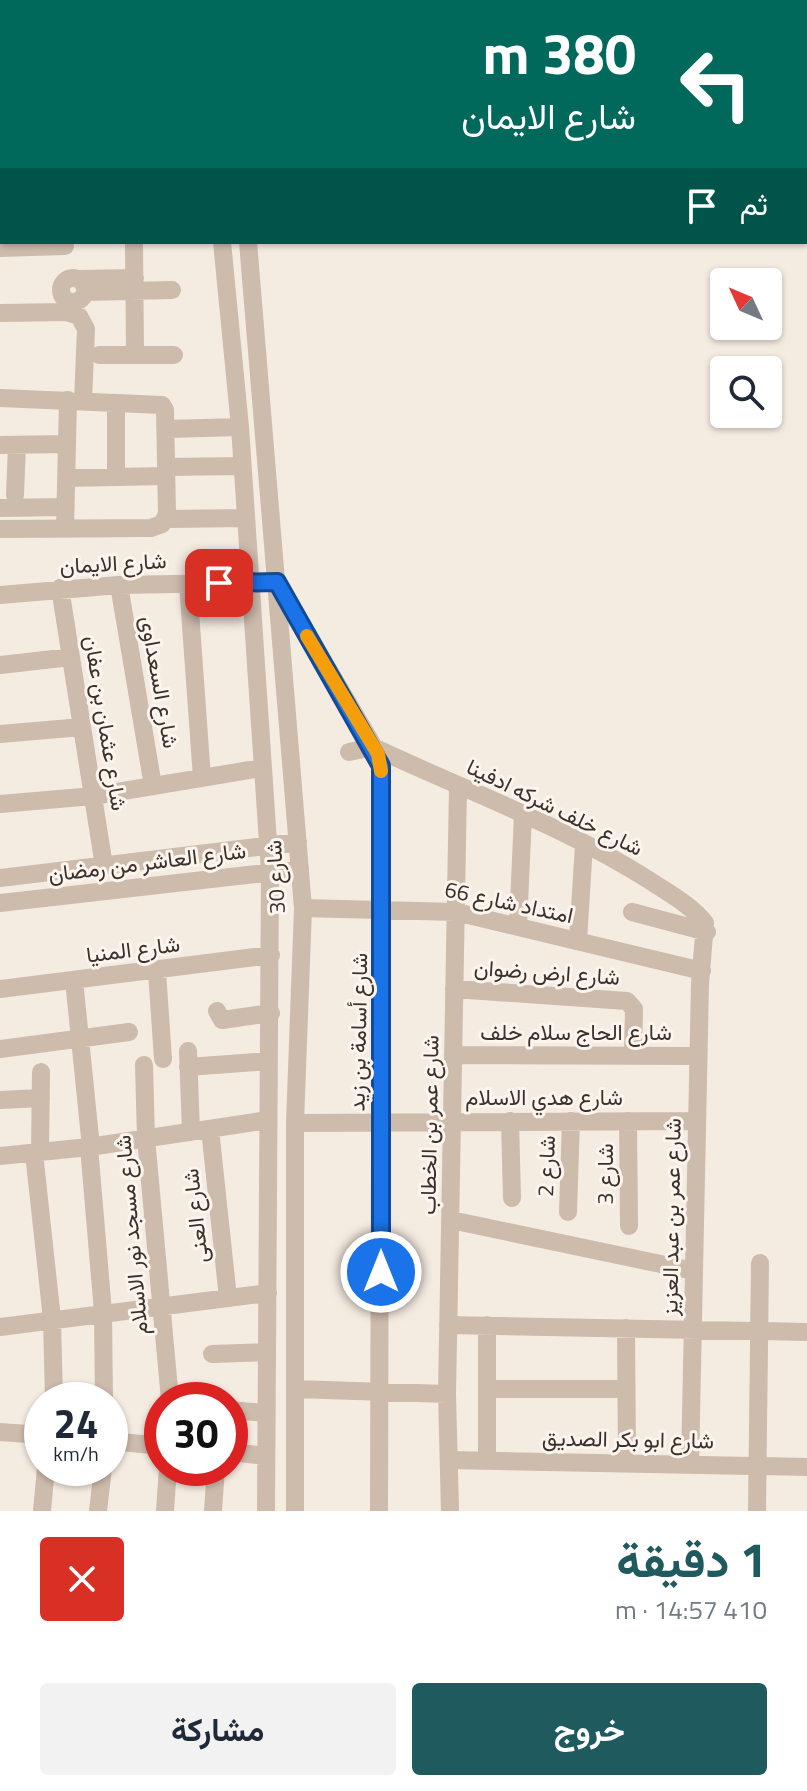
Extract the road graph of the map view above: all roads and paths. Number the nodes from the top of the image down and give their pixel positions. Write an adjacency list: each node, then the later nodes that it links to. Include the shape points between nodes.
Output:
1 (65, 244): 5 (street); 6 (street, via 77,284)
2 (134, 244): 6 (street)
3 (222, 244): 15 (street, شارع 30)
4 (248, 244): 30 (street, شارع 30)
5 (7, 246)
6 (135, 284): 7 (street); 10 (street)
7 (172, 290)
8 (0, 313): 13 (street, via 79,316 86,329)
9 (99, 355): 10 (street)
10 (135, 355): 11 (street)
11 (174, 355)
12 (0, 398): 13 (street)
13 (75, 400): 16 (street, via 162,405); 17 (street)
14 (116, 412): 21 (street)
15 (240, 427): 16 (street); 19 (street, شارع 30)
16 (166, 429): 20 (street)
17 (67, 444): 18 (street); 22 (street)
18 (8, 445): 23 (street)
19 (242, 466): 20 (street); 27 (street, شارع 30)
20 (166, 471): 21 (street); 26 (street)
21 (116, 476): 22 (street)
22 (66, 478): 24 (street)
23 (15, 495)
24 (65, 507): 25 (street); 29 (street)
25 (0, 508)
26 (166, 516): 27 (street); 29 (street, via 151,528)
27 (246, 518): 31 (street, شارع 30)
28 (0, 529): 29 (street)
29 (65, 529)
30 (277, 582): 31 (street, شارع الايمان); 40 (street, شارع أسامة بن زيد); 49 (street, شارع 30)
31 (250, 583): 32 (street, شارع الايمان); 42 (street, شارع 30)
32 (188, 584): 33 (street, شارع الايمان); 43 (street)
33 (119, 585): 34 (street, شارع الايمان); 44 (street, شارع السعداوى)
34 (60, 588): 35 (street, شارع الايمان); 36 (street, شارع عثمان بن عفان)
35 (0, 595)
36 (71, 657): 37 (street); 38 (street, شارع عثمان بن عفان)
37 (0, 665)
38 (82, 727): 39 (street); 46 (street, شارع عثمان بن عفان)
39 (0, 734)
40 (373, 747): 41 (street); 45 (street, شارع خلف شركه ادفينا); 58 (street, شارع أسامة بن زيد, via 381,766)
41 (349, 752)
42 (262, 768): 43 (street); 51 (street, شارع 30)
43 (202, 778): 44 (street)
44 (153, 786): 46 (street)
45 (458, 787): 48 (street, شارع خلف شركه ادفينا); 59 (street, شارع عمر بن الخطاب)
46 (93, 796): 47 (street); 52 (street, شارع عثمان بن عفان)
47 (0, 804)
48 (523, 815): 50 (street, شارع خلف شركه ادفينا); 61 (street)
49 (298, 842): 51 (street, شارع العاشر من رمضان); 53 (street, شارع 30)
50 (584, 844): 62 (street, شارع خلف شركه ادفينا, via 678,899 703,919); 63 (street)
51 (268, 846): 52 (street, شارع العاشر من رمضان); 54 (street, شارع 30)
52 (104, 866): 55 (street, شارع العاشر من رمضان)
53 (300, 869): 54 (street, شارع العاشر من رمضان); 57 (street, شارع 30)
54 (270, 872): 56 (street, شارع العاشر من رمضان); 64 (street, شارع 30)
55 (0, 878)
56 (0, 903)
57 (303, 908): 58 (street, امتداد شارع 66); 91 (street, شارع 30)
58 (384, 908): 59 (street, امتداد شارع 66); 89 (street, شارع أسامة بن زيد)
59 (456, 912): 61 (street, امتداد شارع 66); 69 (street, شارع عمر بن الخطاب)
60 (632, 912): 62 (street)
61 (518, 926): 63 (street, امتداد شارع 66)
62 (707, 932): 65 (street)
63 (578, 941): 65 (street, امتداد شارع 66)
64 (271, 955): 66 (street, شارع المنيا); 71 (street, شارع 30)
65 (702, 971): 77 (street, شارع عمر بن عبد العزيز)
66 (157, 972): 67 (street, شارع المنيا); 78 (street)
67 (74, 980): 68 (street, شارع المنيا); 73 (street)
68 (0, 989)
69 (454, 989): 75 (street, شارع عمر بن الخطاب); 76 (street, شارع ارض رضوان, via 627,1001 634,1009)
70 (217, 1011): 71 (street, via 222,1020)
71 (271, 1013): 79 (street, شارع 30)
72 (129, 1032): 73 (street)
73 (80, 1039): 74 (street); 95 (street)
74 (0, 1049)
75 (453, 1055): 76 (street, شارع الحاج سلام خلف); 90 (street, شارع عمر بن الخطاب)
76 (633, 1056): 77 (street, شارع الحاج سلام خلف)
77 (698, 1056): 88 (street, شارع عمر بن عبد العزيز)
78 (163, 1059)
79 (269, 1061): 84 (street, شارع 30); 93 (street, via 188,1059)
80 (144, 1065): 94 (street, شارع مسجد نور الاسلام)
81 (41, 1072): 82 (street)
82 (41, 1098): 83 (street); 96 (street)
83 (0, 1100)
84 (268, 1120): 92 (street); 104 (street, شارع 30)
85 (510, 1121): 86 (street, شارع هدي الاسلام); 90 (street, شارع هدي الاسلام); 98 (street)
86 (571, 1121): 87 (street, شارع هدي الاسلام); 99 (street, شارع 2)
87 (628, 1121): 88 (street, شارع هدي الاسلام); 101 (street, شارع 3)
88 (697, 1121): 103 (street, شارع عمر بن عبد العزيز)
89 (380, 1122): 90 (street, شارع هدي الاسلام); 91 (street, شارع هدي الاسلام); 125 (street, شارع أسامة بن زيد)
90 (452, 1122): 100 (street, شارع عمر بن الخطاب)
91 (295, 1123): 119 (street, شارع 30)
92 (210, 1129): 93 (street); 105 (street, شارع العنى)
93 (191, 1132): 94 (street)
94 (146, 1138): 95 (street); 106 (street, شارع مسجد نور الاسلام)
95 (90, 1147): 96 (street); 107 (street)
96 (37, 1152): 97 (street); 108 (street)
97 (0, 1156)
98 (512, 1198)
99 (568, 1212)
100 (451, 1220): 103 (street); 109 (street, شارع عمر بن الخطاب)
101 (629, 1226)
102 (760, 1263): 114 (street)
103 (694, 1271): 113 (street, شارع عمر بن عبد العزيز)
104 (268, 1293): 105 (street); 116 (street, شارع 30)
105 (228, 1298): 106 (street)
106 (162, 1307): 107 (street); 122 (street, شارع مسجد نور الاسلام)
107 (103, 1312): 108 (street); 121 (street)
108 (52, 1319): 111 (street); 120 (street)
109 (448, 1325): 110 (street); 126 (street, شارع عمر بن الخطاب)
110 (487, 1325): 112 (street); 123 (street)
111 (0, 1327)
112 (626, 1328): 113 (street); 124 (street)
113 (693, 1329): 114 (street); 136 (street, شارع عمر بن عبد العزيز)
114 (759, 1330): 115 (street); 137 (street)
115 (807, 1332)
116 (267, 1352): 117 (street); 118 (street, شارع 30)
117 (212, 1354)
118 (267, 1372): 119 (street); 128 (street, شارع 30)
119 (295, 1381): 125 (street); 148 (street, شارع 30)
120 (54, 1382)
121 (104, 1382)
122 (168, 1382)
123 (487, 1389): 124 (street); 134 (street)
124 (626, 1389): 135 (street)
125 (381, 1392): 126 (street); 149 (street, شارع أسامة بن زيد)
126 (447, 1394): 133 (street, شارع عمر بن الخطاب)
127 (248, 1412): 128 (street)
128 (266, 1413): 132 (street, شارع 30)
129 (0, 1432): 130 (street)
130 (24, 1434)
131 (248, 1454): 132 (street)
132 (266, 1456): 147 (street, شارع 30)
133 (449, 1460): 134 (street, شارع ابو بكر الصديق); 150 (street, شارع عمر بن الخطاب)
134 (487, 1461): 135 (street, شارع ابو بكر الصديق)
135 (627, 1463): 136 (street, شارع ابو بكر الصديق)
136 (690, 1464): 137 (street, شارع ابو بكر الصديق)
137 (758, 1466): 138 (street, شارع ابو بكر الصديق); 151 (street)
138 (807, 1467)
139 (44, 1486): 143 (street)
140 (101, 1486): 144 (street)
141 (167, 1486): 145 (street)
142 (215, 1486): 146 (street)
143 (42, 1511)
144 (98, 1511)
145 (165, 1511)
146 (213, 1511)
147 (266, 1511)
148 (295, 1511)
149 (379, 1511)
150 (450, 1511)
151 (757, 1511)

